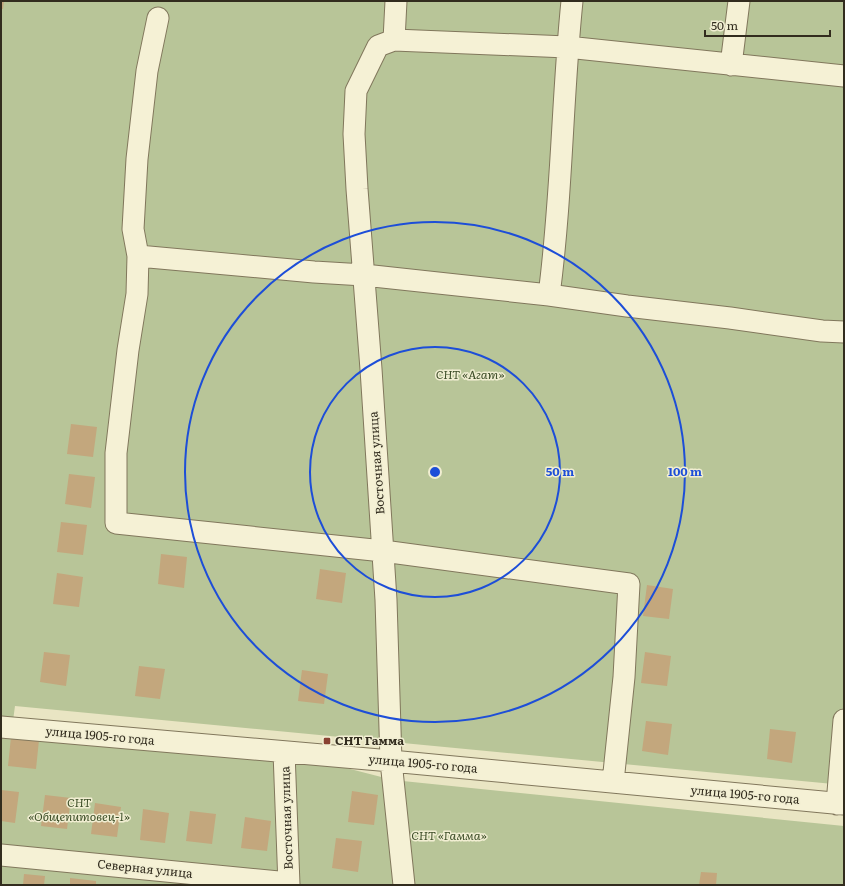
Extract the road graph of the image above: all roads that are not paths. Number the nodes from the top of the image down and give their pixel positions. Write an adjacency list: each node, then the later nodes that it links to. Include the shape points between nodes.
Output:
1 (396, 1): 5 (street)
2 (572, 1): 6 (street)
3 (739, 1): 7 (street)
4 (158, 18): 9 (street, via 147,71 137,159 133,229)
5 (386, 43): 6 (street); 10 (street, Восточная улица, via 356,91 354,134)
6 (567, 47): 7 (street); 11 (street, via 555,250)
7 (731, 65): 8 (street)
8 (844, 76)
9 (138, 256): 10 (street); 13 (street, via 137,294 116,453 116,523)
10 (364, 275): 11 (street); 13 (street, Восточная улица)
11 (549, 295): 12 (street)
12 (844, 332)
13 (383, 551): 17 (street, Восточная улица); 18 (street, via 629,584 624,677)
14 (844, 720): 19 (street)
15 (1, 728): 16 (street, улица 1905-го года)
16 (284, 752): 17 (street, улица 1905-го года); 21 (street, Восточная улица)
17 (391, 761): 18 (street, улица 1905-го года); 22 (street, Восточная улица)
18 (613, 782): 19 (street, улица 1905-го года)
19 (841, 804)
20 (1, 855): 21 (street, Северная улица)
21 (289, 884)
22 (404, 885)

